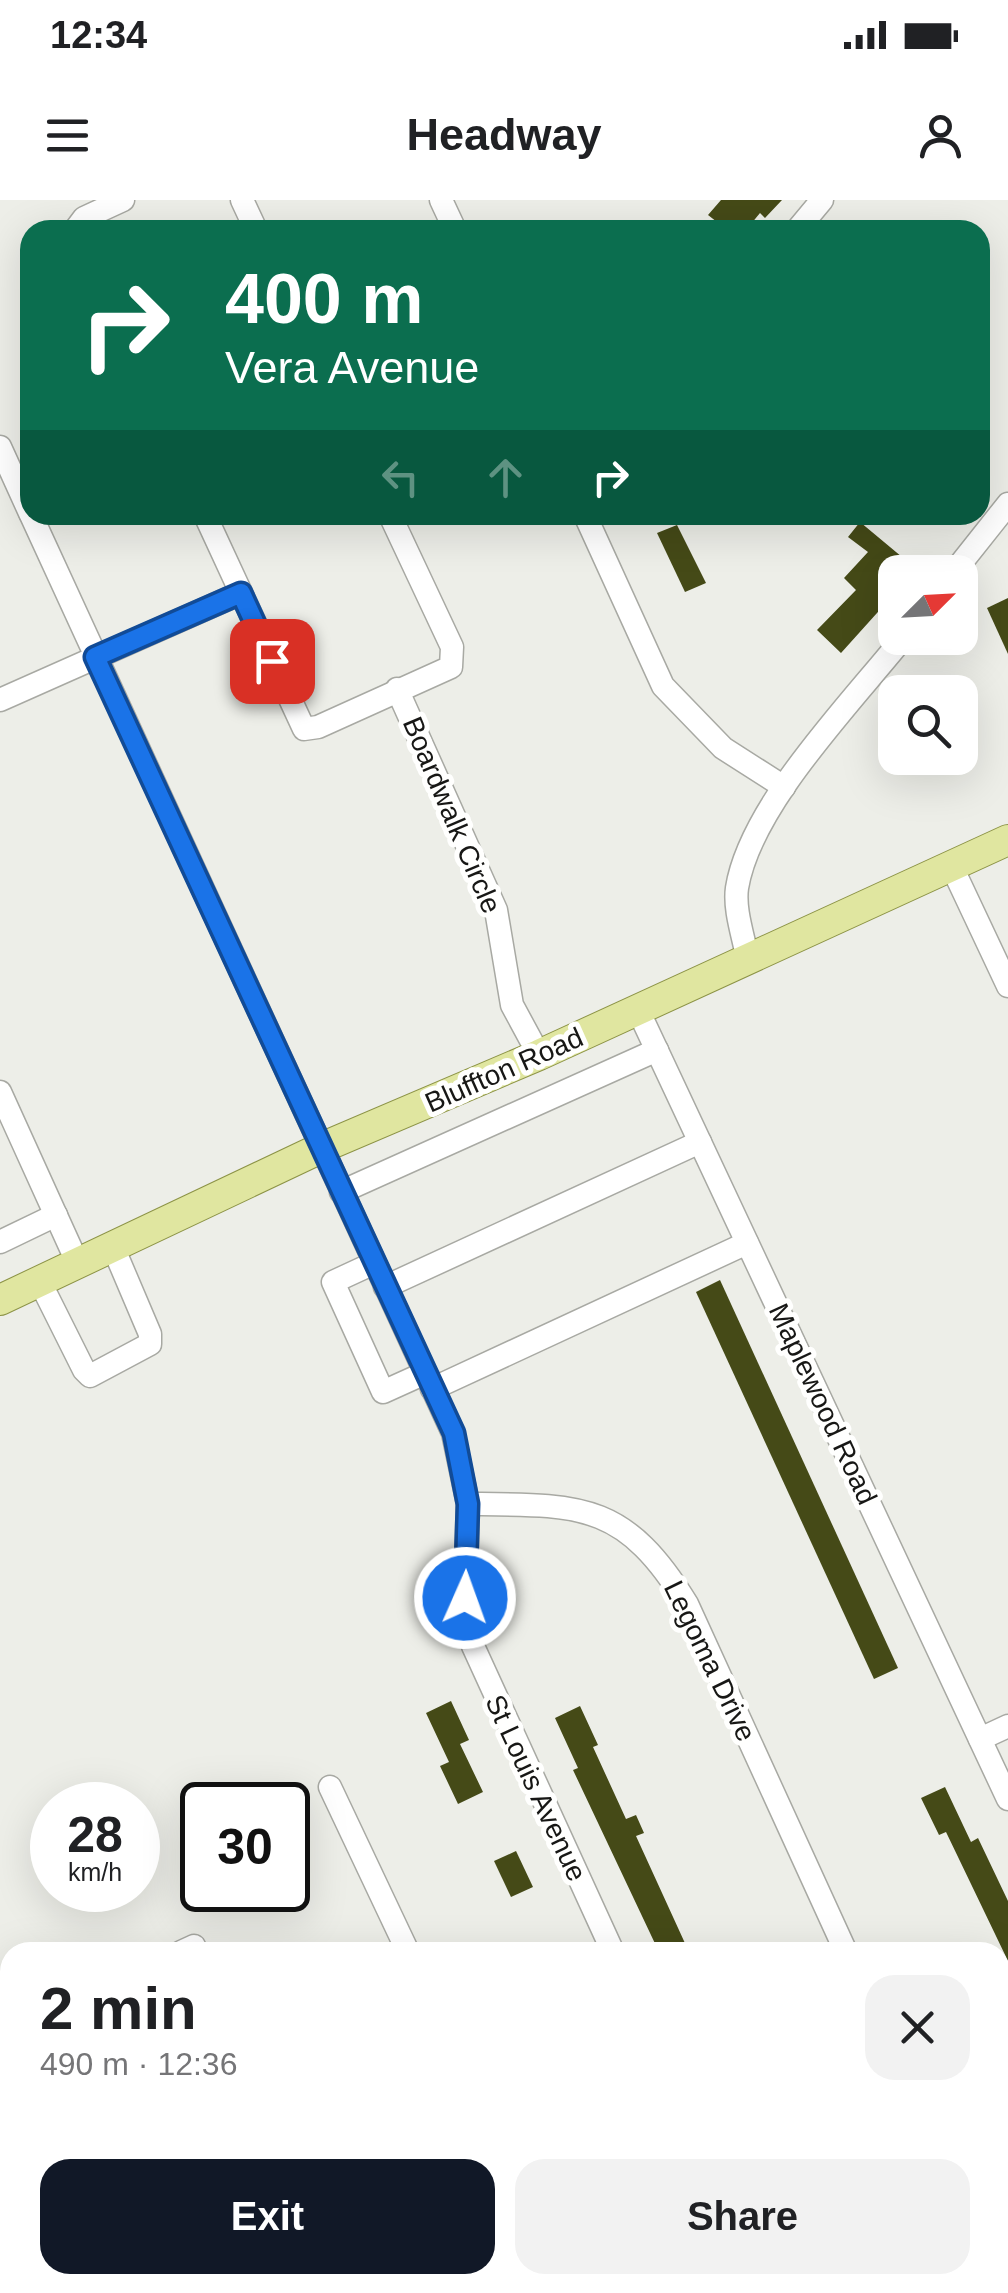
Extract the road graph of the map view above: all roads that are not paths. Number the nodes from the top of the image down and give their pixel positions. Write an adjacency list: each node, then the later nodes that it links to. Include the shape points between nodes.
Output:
1 (122, 200): 3 (street)
2 (822, 200): 4 (street)
3 (82, 220)
4 (805, 220)
5 (0, 447): 6 (street, St Louis Avenue)
6 (20, 492)
7 (1008, 504): 12 (street)
8 (35, 525): 15 (street, St Louis Avenue)
9 (210, 525): 13 (street, Boardwalk Circle)
10 (395, 525): 16 (street, Boardwalk Circle, via 452,648 451,667)
11 (589, 525): 18 (street, via 663,686 723,748)
12 (968, 555)
13 (241, 593): 15 (street); 16 (street, Boardwalk Circle, via 304,729)
14 (889, 655): 18 (street)
15 (95, 657): 17 (street); 28 (street, St Louis Avenue)
16 (397, 689): 25 (street, Boardwalk Circle, via 496,910 512,1005)
17 (0, 700)
18 (784, 788): 21 (street, via 745,857 736,892)
19 (1008, 840): 20 (main road, Bluffton Road)
20 (951, 866): 21 (main road, Bluffton Road); 22 (street)
21 (748, 956): 23 (main road, Bluffton Road)
22 (1008, 986)
23 (638, 1010): 24 (street, Maplewood Road); 25 (main road, Bluffton Road)
24 (657, 1050): 27 (street, Maplewood Road); 29 (street)
25 (539, 1056): 28 (main road, Bluffton Road)
26 (0, 1092): 30 (street)
27 (700, 1142): 32 (street, Maplewood Road); 37 (street)
28 (321, 1148): 29 (street, St Louis Avenue); 33 (main road, Bluffton Road)
29 (341, 1192): 34 (street, St Louis Avenue)
30 (56, 1214): 31 (street); 35 (street)
31 (0, 1242)
32 (747, 1243): 39 (street); 42 (street, Maplewood Road)
33 (114, 1247): 35 (main road, Bluffton Road); 36 (street, via 150,1344 101,1373 84,1370)
34 (374, 1263): 37 (street, St Louis Avenue); 39 (street, via 334,1282 383,1392)
35 (78, 1264): 36 (main road, Bluffton Road)
36 (40, 1282): 38 (main road, Bluffton Road)
37 (385, 1287): 39 (street, St Louis Avenue)
38 (0, 1300)
39 (429, 1380): 40 (street, St Louis Avenue, via 454,1433)
40 (468, 1504): 46 (street, St Louis Avenue, via 465,1598 473,1646); 47 (street, Legoma Drive, via 580,1511 641,1540 663,1565 687,1604)
41 (1008, 1726): 42 (street)
42 (980, 1738): 44 (street, Maplewood Road)
43 (330, 1787): 45 (street)
44 (1008, 1798)
45 (403, 1942)
46 (608, 1942)
47 (841, 1942)

